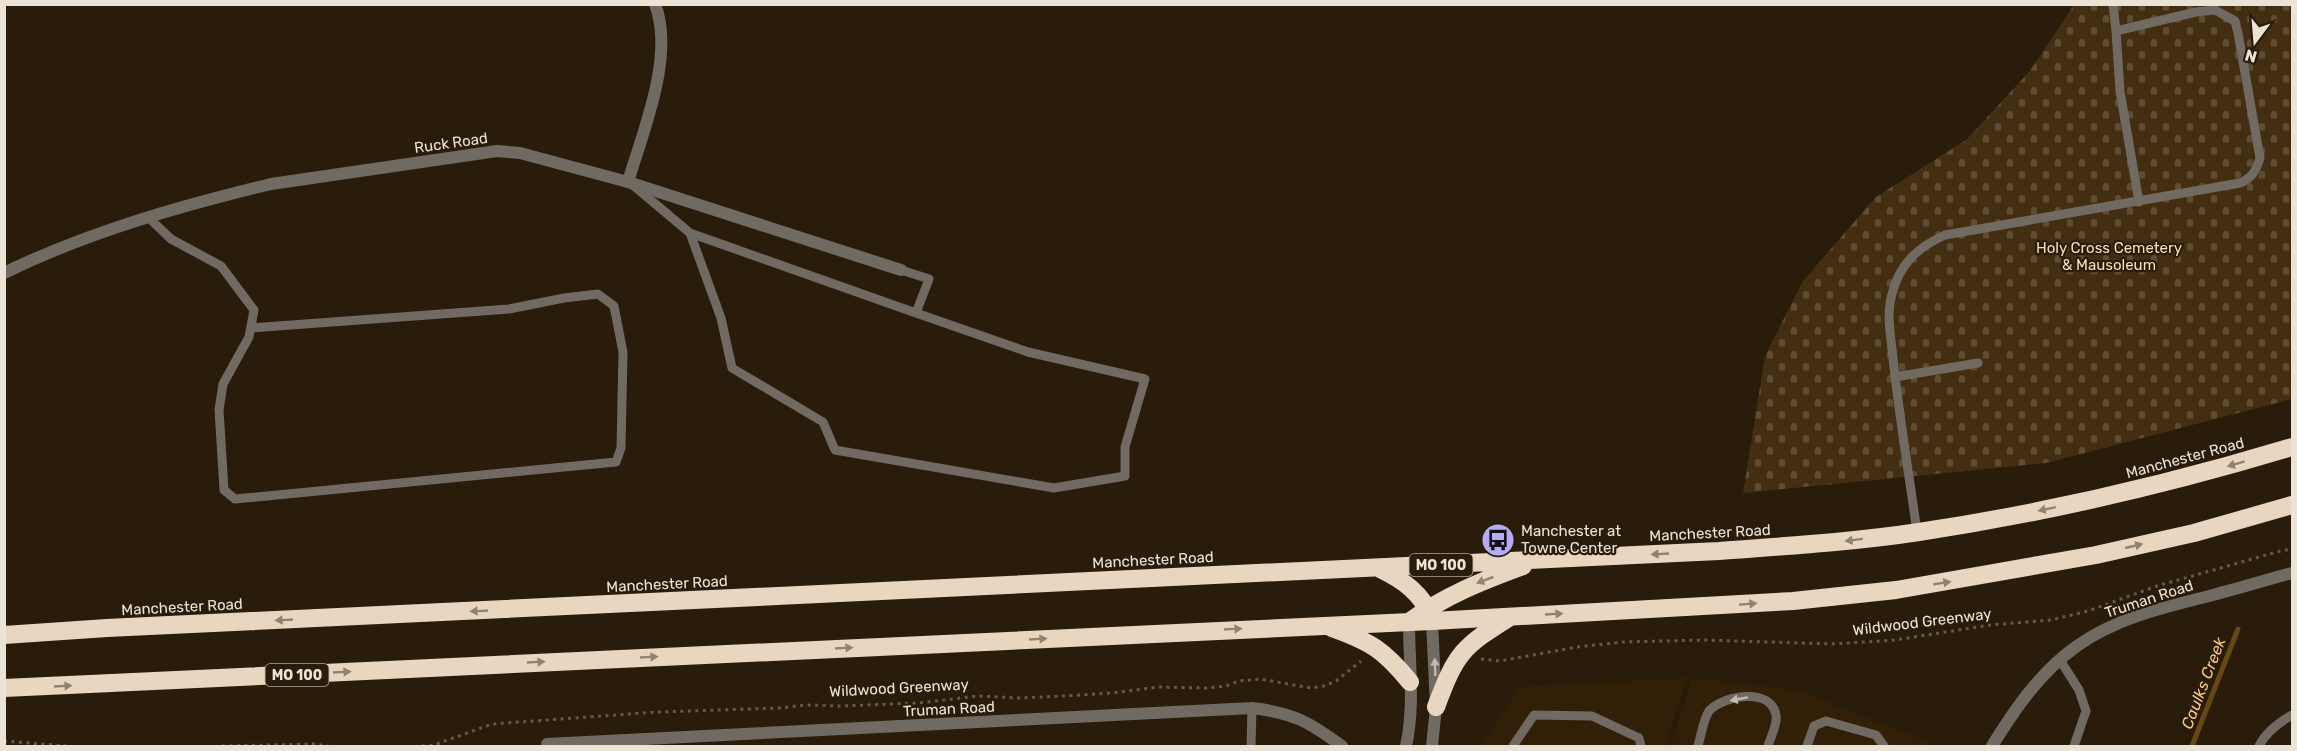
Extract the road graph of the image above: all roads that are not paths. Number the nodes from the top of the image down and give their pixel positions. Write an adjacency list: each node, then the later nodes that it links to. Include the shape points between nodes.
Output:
1 (655, 4): 6 (street, via 662,48 660,71)
2 (2113, 4): 5 (lane)
3 (2233, 4): 4 (lane)
4 (2226, 14): 5 (lane, via 2215,10 2196,12); 7 (lane, via 2235,21 2238,33 2260,158 2257,170 2240,183)
5 (2116, 31): 7 (lane, via 2120,91)
6 (628, 182): 8 (street, Ruck Road, via 520,153 497,151 271,184); 9 (lane); 10 (street, Ruck Road)
7 (2139, 202): 15 (lane, via 1946,235 1925,244 1900,272 1892,292 1888,313)
8 (148, 217): 11 (street, Ruck Road); 13 (lane, via 171,239 221,266 254,310)
9 (690, 233): 12 (lane); 12 (lane, via 721,318 732,368 824,422 834,450 1054,488 1125,476 1125,447 1145,379 1028,352)
10 (901, 270): 12 (lane, via 928,279)
11 (4, 273)
12 (916, 313)
13 (251, 328): 13 (lane, via 223,384 219,410 224,490 235,500 616,462 621,448 623,352 614,306 598,294 509,309)
14 (1978, 363): 15 (lane)
15 (1895, 377): 18 (lane)
16 (2292, 447): 18 (highway, Manchester Road / MO 100, one-way to 18, via 2113,496)
17 (2292, 505): 23 (highway, MO 100, one-way to 17, via 1793,601 1896,590 2096,555)
18 (1917, 532): 19 (highway, Manchester Road / MO 100, one-way to 19, via 1762,548)
19 (1540, 560): 20 (highway, Manchester Road / MO 100); 22 (highway, one-way to 22, via 1482,581)
20 (1378, 568): 22 (highway, via 1415,591); 26 (highway, Manchester Road / MO 100, one-way to 26)
21 (2292, 573): 27 (street, Truman Road, via 2127,619 2101,631)
22 (1430, 614): 23 (highway, MO 100); 24 (highway, MO 100); 30 (street, one-way to 22)
23 (1511, 616): 30 (highway, via 1458,656)
24 (1409, 622): 25 (highway, MO 100); 28 (street)
25 (1325, 625): 28 (highway, via 1378,648); 29 (highway, MO 100, one-way to 25)
26 (4, 635)
27 (2060, 660): 45 (street, Truman Road, via 2014,711); 46 (lane, via 2079,690 2086,711)
28 (1410, 682): 37 (street, via 1411,725)
29 (4, 688)
30 (1436, 707): 38 (street)
31 (1252, 708): 34 (street, Truman Road); 35 (lane); 36 (street, Truman Road, via 1299,718)
32 (2292, 715): 47 (lane, via 2277,724)
33 (547, 744): 34 (street, Truman Road)
34 (579, 745)
35 (1251, 747)
36 (1342, 747)
37 (1406, 747)
38 (1432, 747)
39 (1513, 747): 40 (lane, via 1534,715 1592,716 1640,738)
40 (1641, 747)
41 (1698, 747): 42 (lane, one-way to 41, via 1777,717 1773,706 1762,698 1745,697 1718,703 1708,713)
42 (1768, 747)
43 (1807, 747): 44 (lane, via 1814,726 1826,721 1876,735)
44 (1884, 747)
45 (1992, 747)
46 (2074, 747)
47 (2259, 747)

